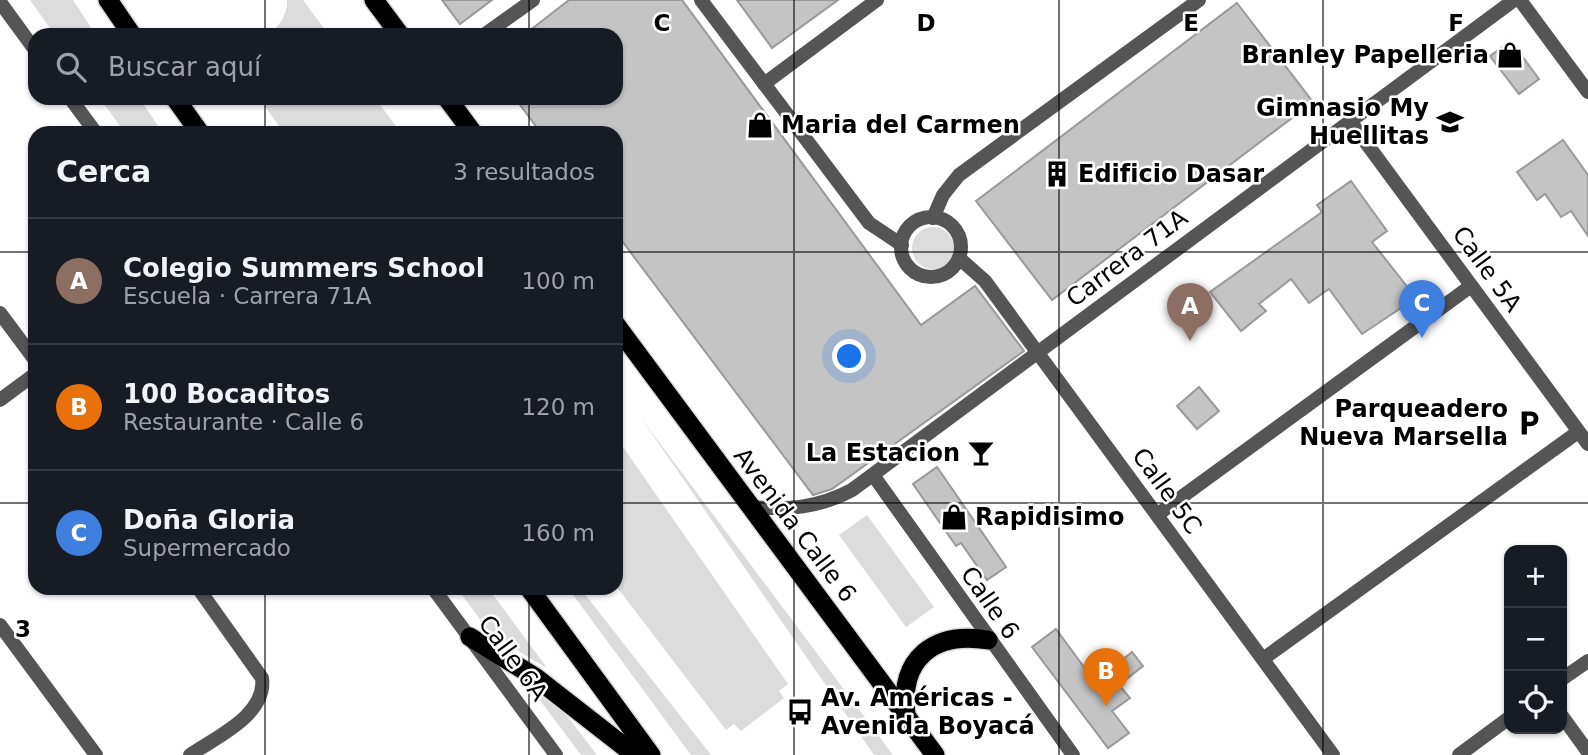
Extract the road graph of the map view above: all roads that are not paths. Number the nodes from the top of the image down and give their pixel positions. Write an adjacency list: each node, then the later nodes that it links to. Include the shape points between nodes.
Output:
1 (108, 0): 10 (highway)
2 (374, 0): 11 (highway)
3 (533, 0): 12 (street)
4 (701, 0): 14 (street)
5 (877, 0): 14 (street)
6 (1199, 0): 23 (street, via 960,175 943,195)
7 (1514, 0): 19 (street, Carrera 71A)
8 (1520, 0): 15 (street)
9 (0, 2): 13 (street)
10 (127, 28)
11 (395, 28)
12 (494, 28)
13 (28, 40)
14 (764, 84): 24 (street, via 869,223)
15 (1588, 92)
16 (75, 105): 20 (street)
17 (180, 105): 21 (highway)
18 (452, 105): 22 (highway)
19 (1350, 121): 26 (street, Calle 5A); 30 (street, Carrera 71A)
20 (91, 126)
21 (195, 126)
22 (468, 126)
23 (933, 218): 24 (street, via 908,228); 25 (street, via 942,219 956,231)
24 (902, 246): 25 (street, via 906,263 920,275 939,276)
25 (959, 258): 30 (street, Calle 5C, via 985,281)
26 (1471, 286): 33 (street, Calle 5A); 37 (street)
27 (0, 313): 29 (street)
28 (623, 334): 36 (highway, Avenida Calle 6)
29 (28, 351)
30 (1038, 353): 35 (street, Carrera 71A); 37 (street, Calle 5C)
31 (28, 379): 32 (street)
32 (0, 400)
33 (1578, 432): 34 (street, Calle 5A); 44 (street)
34 (1588, 444)
35 (873, 475): 36 (street, Carrera 71A, via 818,505 784,510); 43 (street, Calle 6)
36 (751, 507): 47 (highway, Avenida Calle 6)
37 (1157, 515): 44 (street, Calle 5C)
38 (203, 595): 52 (street, via 262,678 264,690 250,713)
39 (438, 595): 42 (street, Calle 6A)
40 (534, 595): 55 (highway)
41 (0, 625): 51 (street)
42 (470, 637): 53 (street, Calle 6A); 54 (highway, via 535,677)
43 (988, 640): 47 (highway, via 948,638 917,660 905,687); 57 (street, Calle 6)
44 (1262, 659): 58 (street, Calle 5C)
45 (1588, 661): 46 (street)
46 (1567, 676)
47 (906, 716): 56 (highway, Avenida Calle 6)
48 (1504, 722): 59 (street)
49 (1567, 723): 50 (street)
50 (1588, 752)
51 (96, 755)
52 (190, 755)
53 (556, 755)
54 (635, 755)
55 (651, 755)
56 (934, 755)
57 (1073, 755)
58 (1333, 755)
59 (1459, 755)

